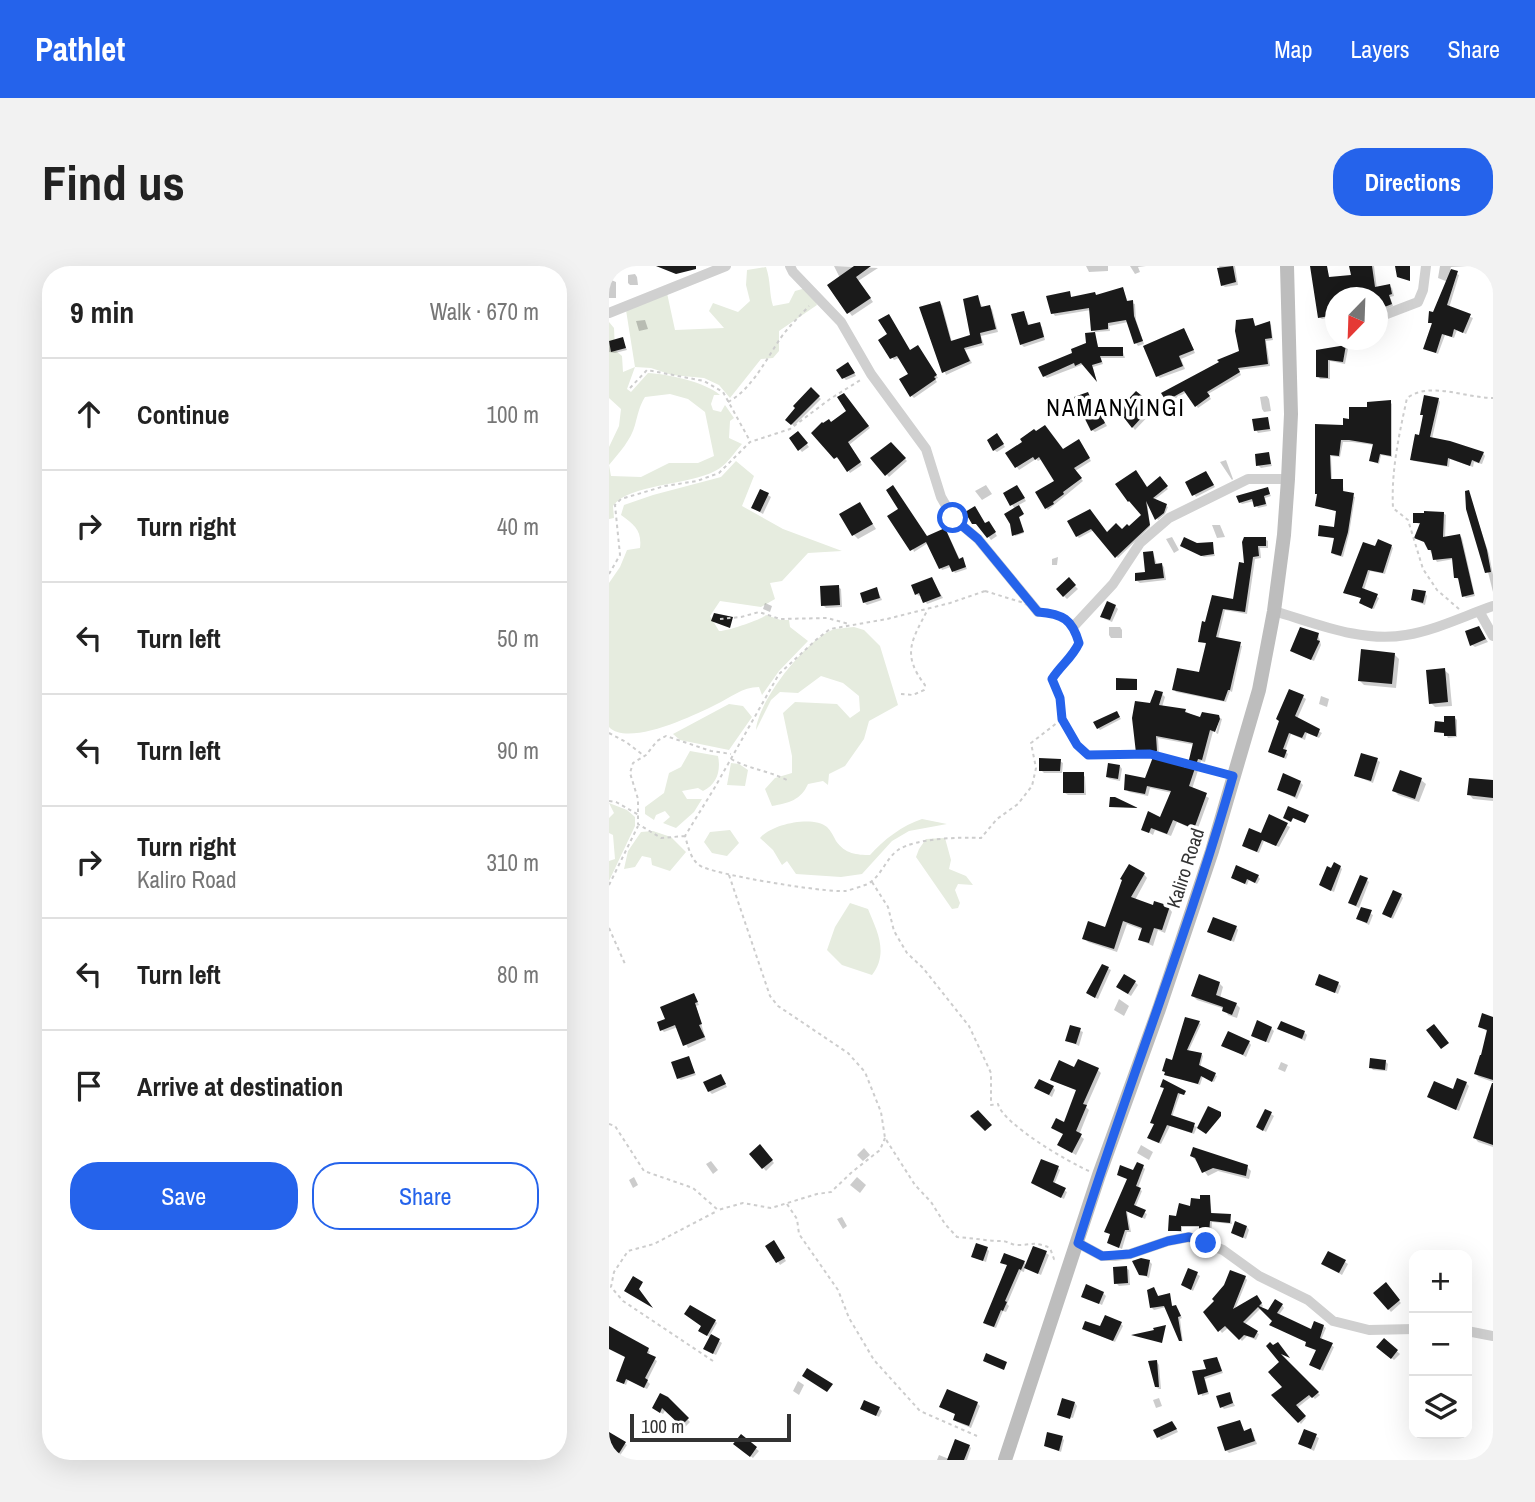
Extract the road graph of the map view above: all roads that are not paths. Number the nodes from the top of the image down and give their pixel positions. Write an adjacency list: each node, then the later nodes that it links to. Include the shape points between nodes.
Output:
1 (726, 266): 5 (street)
2 (790, 266): 11 (street, via 841,322 871,374 926,449 941,497 953,518 978,539)
3 (1287, 266): 7 (main road, Kaliro Road)
4 (1426, 266): 6 (street, via 1417,302)
5 (609, 313)
6 (1388, 313)
7 (1288, 479): 9 (main road, Kaliro Road); 12 (street, via 1248,479 1169,518 1140,543 1113,584)
8 (1493, 607): 10 (street)
9 (1274, 611): 10 (street, via 1368,636 1404,636); 14 (main road, Kaliro Road, via 1259,690 1212,851)
10 (1479, 611): 13 (street)
11 (1038, 612)
12 (1074, 626)
13 (1493, 636)
14 (1078, 1243): 15 (street, via 1102,1256 1115,1256 1189,1237 1223,1250 1259,1276 1308,1300 1333,1321 1369,1330); 18 (main road, Kaliro Road)
15 (1409, 1329)
16 (1472, 1332): 17 (street)
17 (1493, 1336)
18 (1005, 1460)

